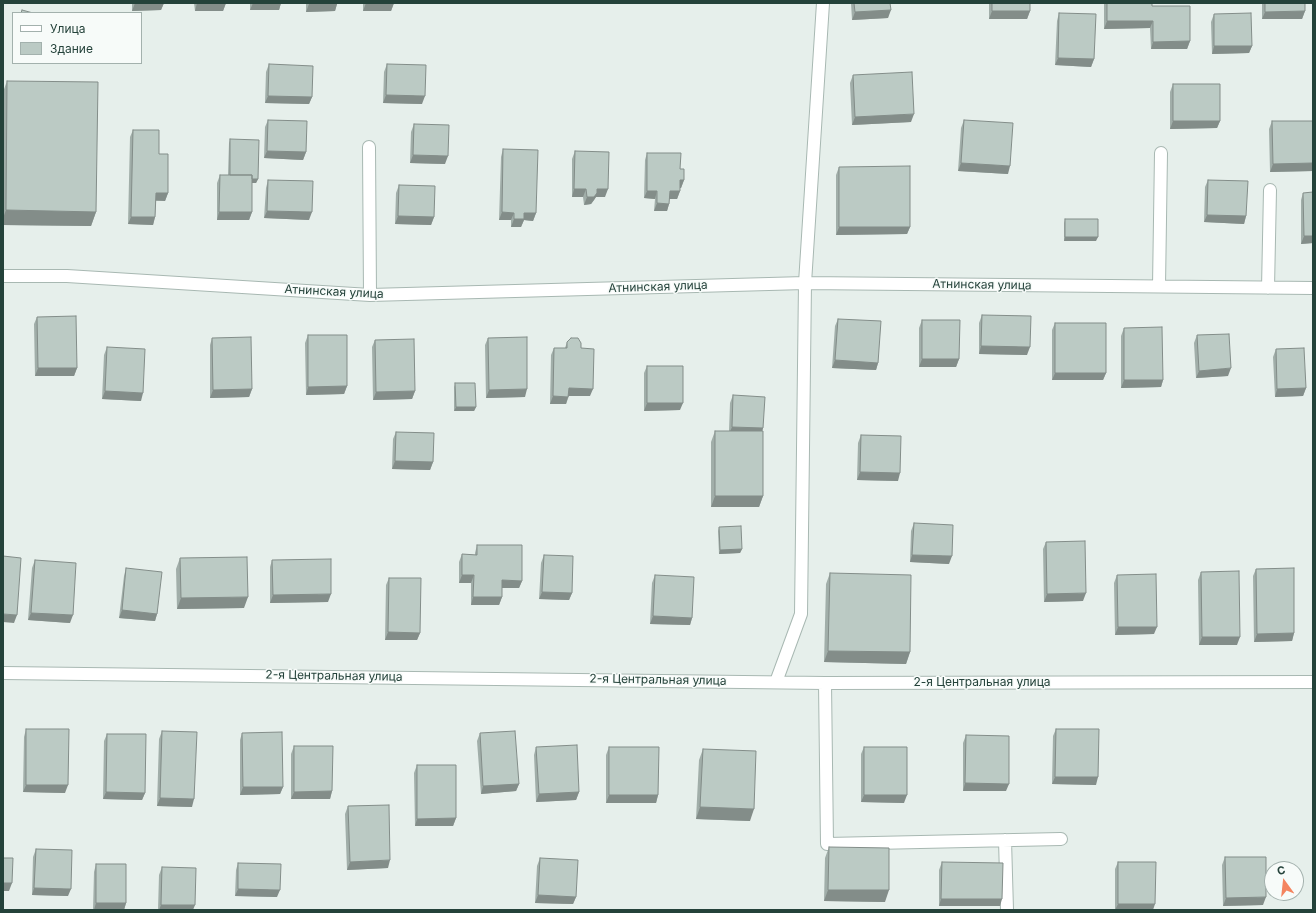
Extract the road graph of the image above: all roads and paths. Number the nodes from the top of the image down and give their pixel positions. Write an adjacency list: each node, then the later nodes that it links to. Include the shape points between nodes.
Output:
1 (823, 3): 6 (street)
2 (369, 147): 10 (street)
3 (1161, 153): 7 (street)
4 (1270, 190): 8 (street)
5 (3, 276): 10 (street, Атнинская улица, via 67,276)
6 (805, 283): 7 (street, Атнинская улица); 10 (street, Атнинская улица); 12 (street, via 801,614)
7 (1159, 286): 8 (street, Атнинская улица)
8 (1268, 288): 9 (street, Атнинская улица)
9 (1313, 288)
10 (370, 295)
11 (3, 673): 12 (street, 2-я Центральная улица)
12 (776, 682): 14 (street, 2-я Центральная улица)
13 (1313, 682): 14 (street, 2-я Центральная улица)
14 (825, 683): 16 (street, via 827,844)
15 (1061, 839): 16 (street)
16 (1005, 840): 17 (street)
17 (1007, 910)

